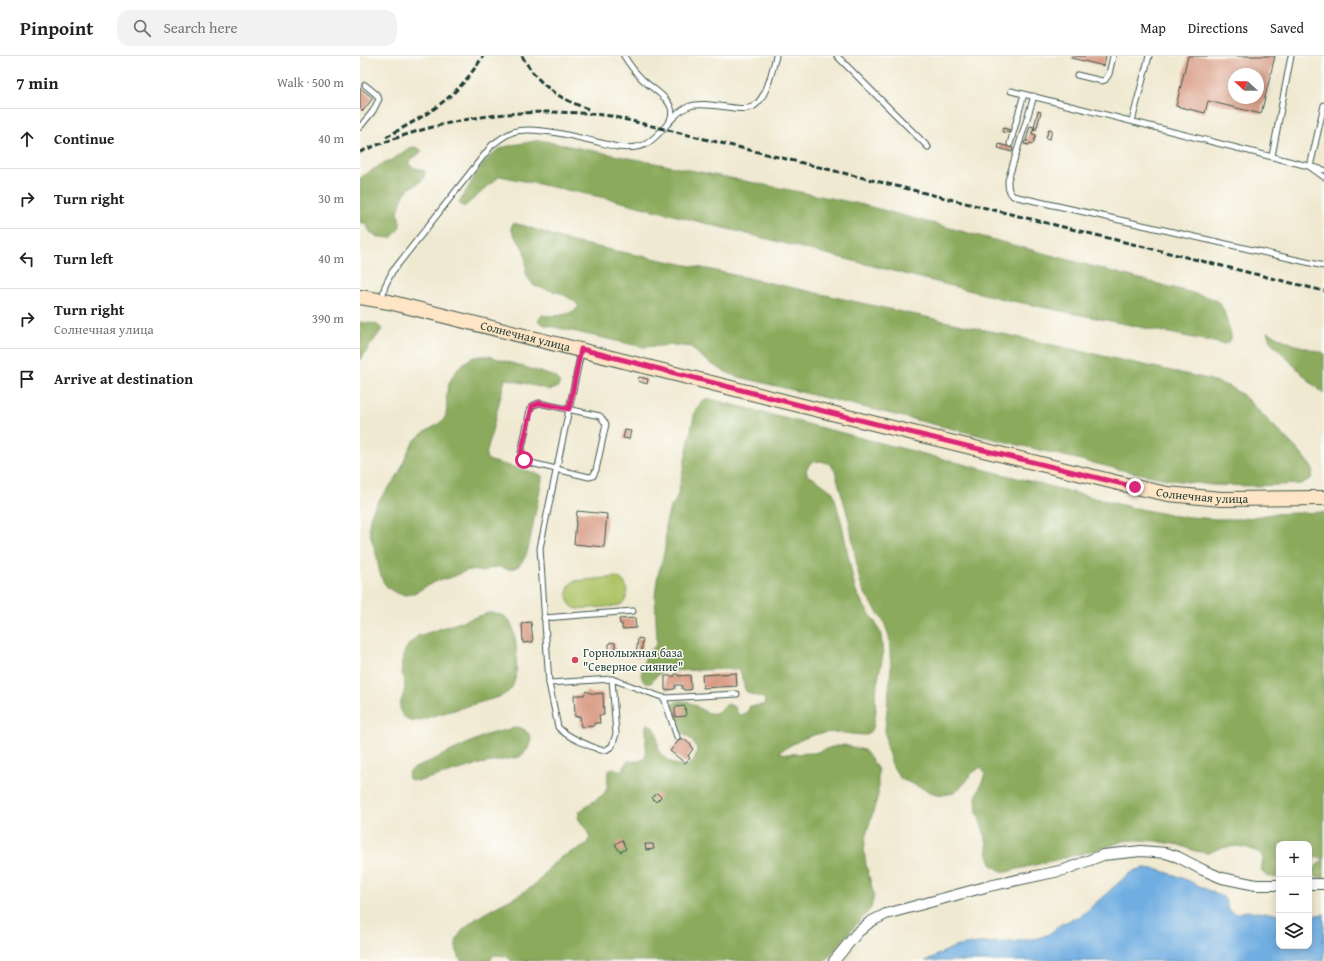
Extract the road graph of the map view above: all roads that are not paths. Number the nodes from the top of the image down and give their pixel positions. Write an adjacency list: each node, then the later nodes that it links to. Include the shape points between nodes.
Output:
1 (624, 56): 14 (lane, via 642,78 668,102 672,114)
2 (776, 56): 14 (lane, via 769,82 753,107 695,104)
3 (838, 56): 17 (lane)
4 (1113, 56): 7 (lane, via 1105,80)
5 (1149, 56): 13 (lane)
6 (1291, 56): 18 (lane)
7 (1077, 75)
8 (364, 86): 15 (lane, via 379,99)
9 (1011, 91): 10 (lane)
10 (1024, 94): 11 (lane); 16 (lane)
11 (1034, 96): 13 (lane); 22 (lane, via 1008,180 1008,187 1013,196)
12 (1324, 104): 19 (lane)
13 (1132, 121): 18 (lane)
14 (668, 123): 24 (lane, via 651,142 635,147 617,147 532,130 514,132 503,137 492,145 392,272)
15 (360, 127)
16 (1010, 144)
17 (928, 146)
18 (1272, 156): 19 (lane)
19 (1310, 167): 20 (lane); 21 (lane)
20 (1324, 170)
21 (1324, 176)
22 (1324, 266)
23 (360, 297): 24 (street, Солнечная улица)
24 (382, 300): 25 (street, Солнечная улица)
25 (581, 349): 26 (lane); 28 (street, Солнечная улица, via 815,409 1168,494 1221,499)
26 (569, 409): 27 (lane); 27 (lane, via 539,403 530,410 521,453 524,460); 27 (lane, via 600,416 606,424 593,476)
27 (556, 469): 30 (lane, via 540,548)
28 (1324, 498)
29 (633, 611): 30 (lane)
30 (544, 618): 32 (lane)
31 (612, 678): 32 (lane); 32 (lane, via 616,734 612,746 604,750 567,735 558,727); 34 (lane)
32 (548, 683)
33 (737, 694): 34 (lane)
34 (664, 698): 35 (lane)
35 (677, 737)
36 (1312, 884): 37 (street)
37 (1324, 884)
38 (1276, 886): 39 (street, via 1256,885 1222,878 1166,853 1140,851 1103,855 1064,870 989,886 886,914 870,922 857,933)
39 (834, 961)

